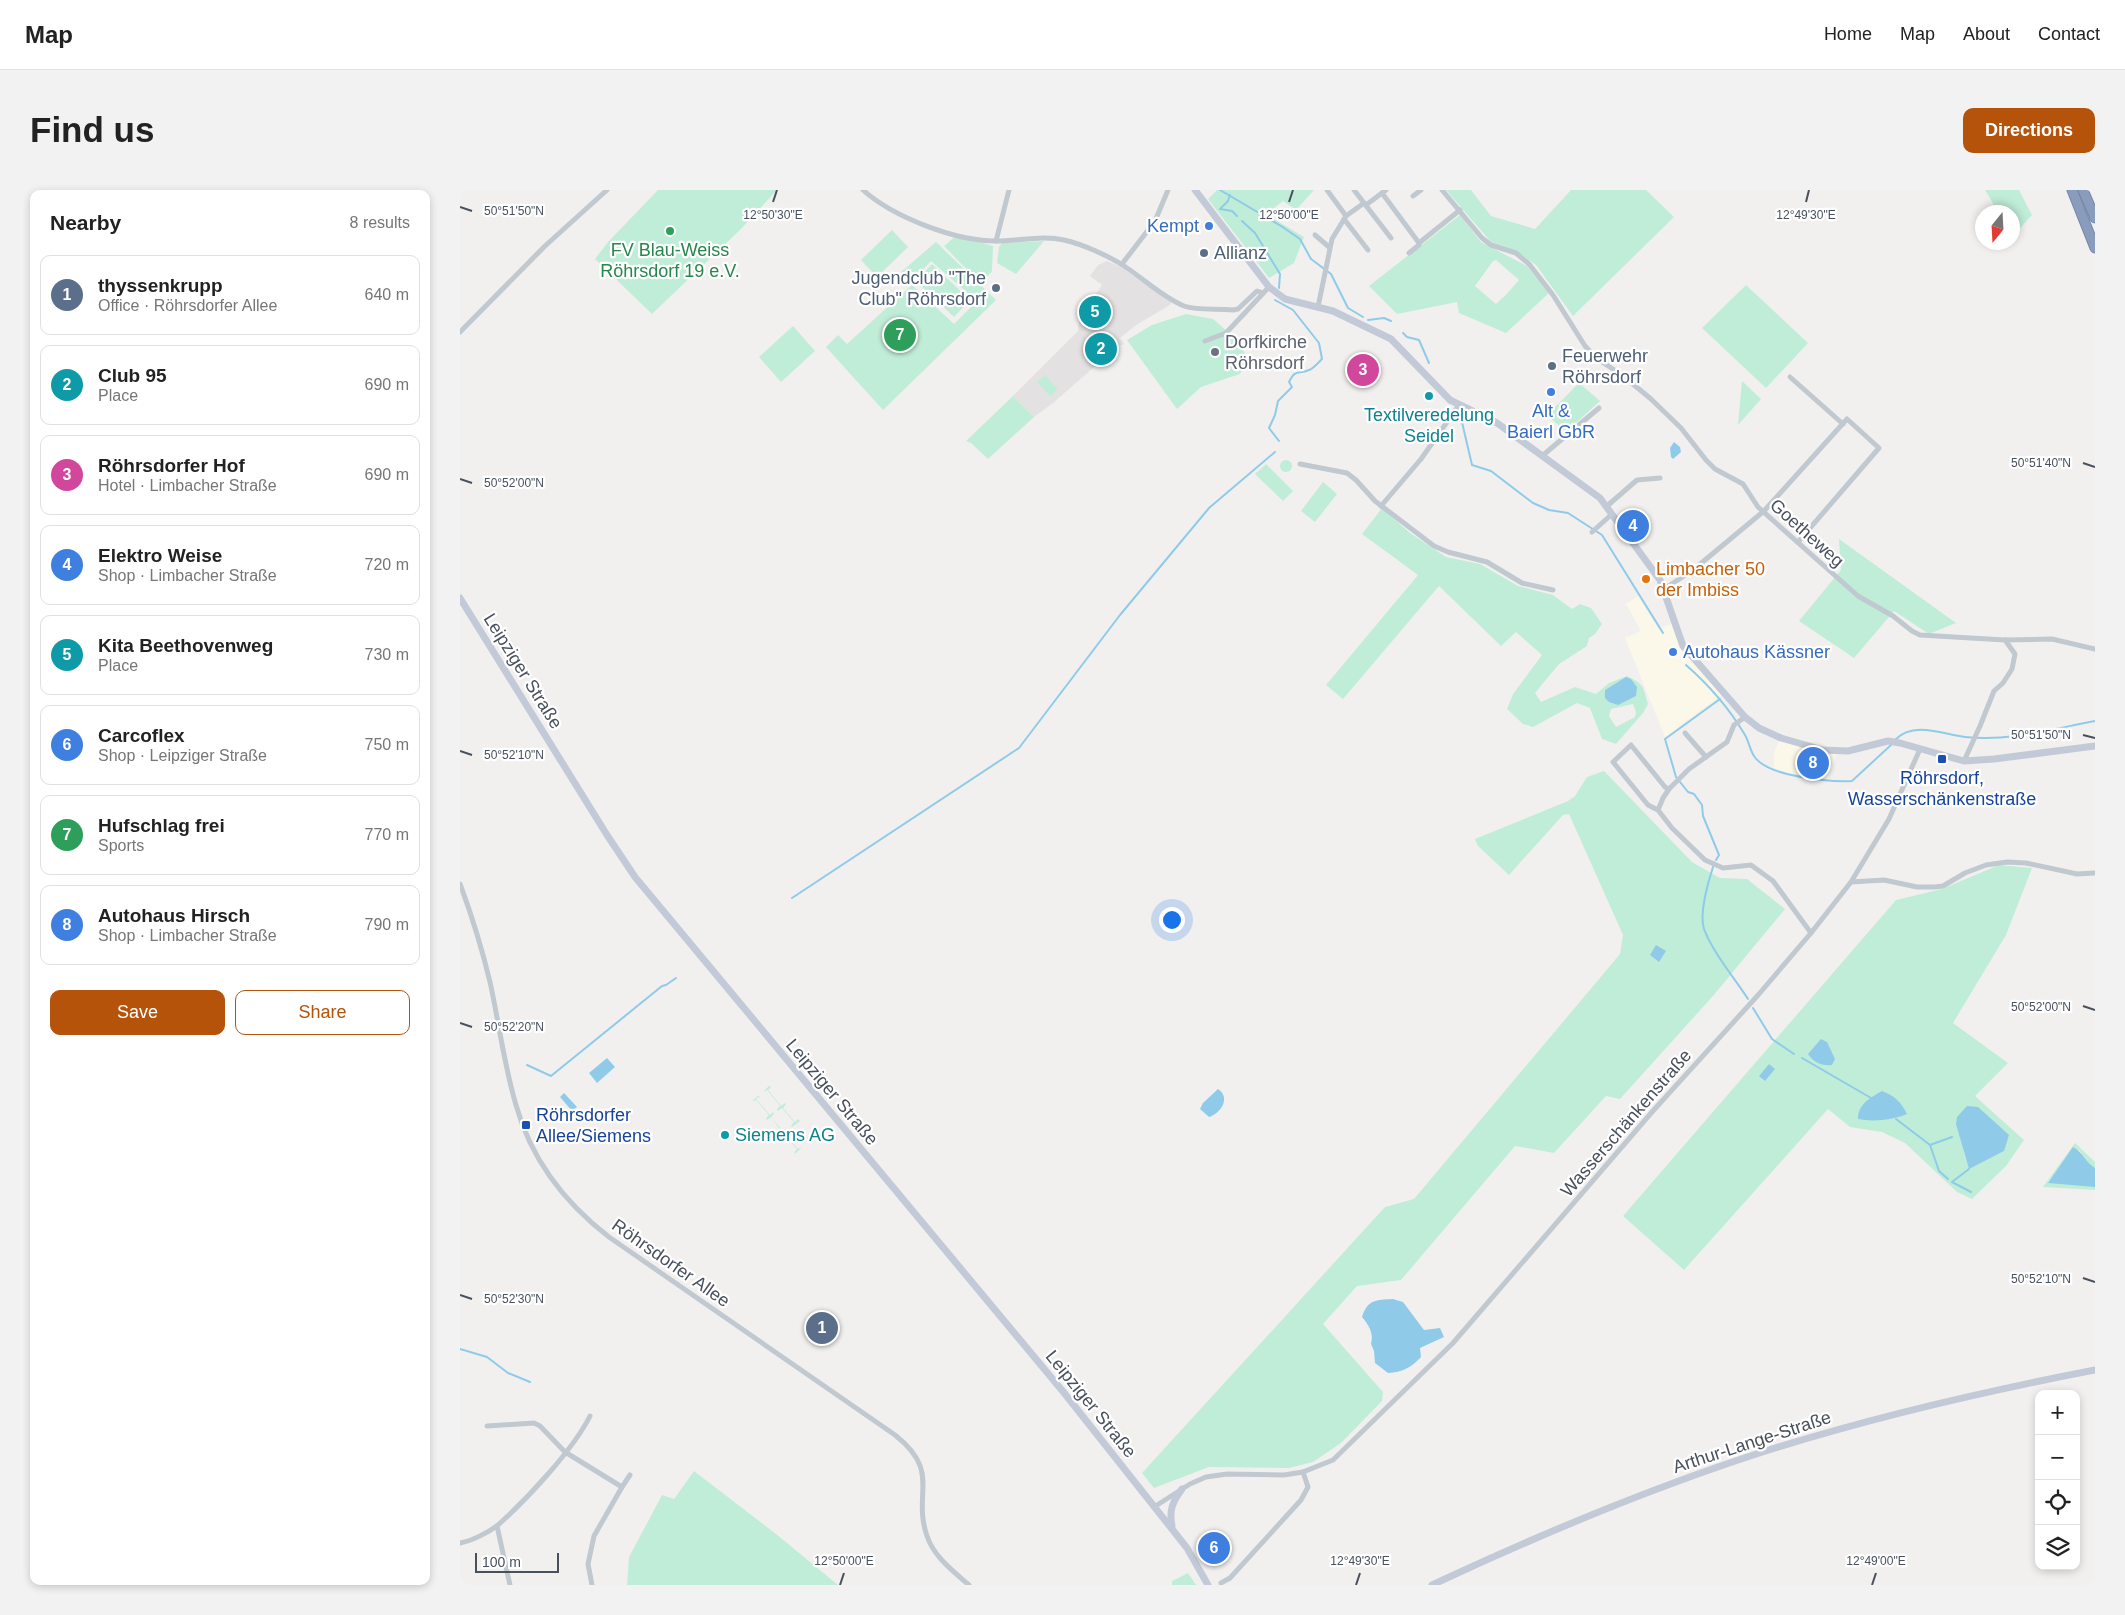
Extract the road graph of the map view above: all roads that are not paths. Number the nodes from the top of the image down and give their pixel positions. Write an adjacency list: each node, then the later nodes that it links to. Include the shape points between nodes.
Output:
1 (607, 190): 30 (street, via 545,246)
2 (863, 190): 20 (street, via 890,210 919,224 961,236)
3 (1009, 190): 20 (street)
4 (1168, 190): 26 (street, via 1155,221)
5 (1195, 190): 27 (main road)
6 (1327, 190): 16 (street)
7 (1354, 190): 14 (street)
8 (1421, 190): 13 (street)
9 (1442, 190): 15 (street, Goetheweg)
10 (2072, 190): 23 (highway)
11 (2083, 190): 17 (highway)
12 (1383, 191): 14 (street); 21 (street)
13 (1413, 196)
14 (1365, 204): 16 (street); 19 (street)
15 (1460, 210): 21 (street); 43 (street, Goetheweg, via 1491,245 1516,254 1530,264 1596,358 1651,399 1681,428 1715,469 1743,484)
16 (1345, 217): 22 (street); 24 (street)
17 (2095, 218)
18 (1315, 234): 22 (street)
19 (1391, 238)
20 (996, 241): 26 (street, via 1064,240)
21 (1419, 243): 25 (street)
22 (1329, 247): 29 (street)
23 (2095, 248)
24 (1368, 250)
25 (1409, 253)
26 (1122, 264): 28 (street, via 1178,303 1192,308 1238,309 1257,291)
27 (1269, 288): 28 (street); 29 (main road, via 1292,302)
28 (1263, 293): 31 (street)
29 (1318, 307): 35 (main road, via 1348,317 1391,339 1441,392)
30 (460, 332)
31 (1226, 333): 32 (street); 33 (street)
32 (1205, 341)
33 (1227, 347)
34 (1790, 377): 37 (street)
35 (1459, 405): 38 (main road, via 1498,422); 41 (street, via 1421,459)
36 (1599, 408): 38 (street)
37 (1842, 424): 43 (street); 46 (street, via 1847,420 1879,448)
38 (1542, 456): 42 (main road, via 1587,487)
39 (1300, 464): 41 (street, via 1347,473)
40 (1660, 478): 42 (street, via 1637,480)
41 (1381, 506): 48 (street, via 1434,546 1487,562 1522,583)
42 (1607, 506): 44 (main road)
43 (1764, 511): 46 (street, Goetheweg); 47 (street, via 1693,570)
44 (1612, 514): 45 (street); 47 (main road)
45 (1592, 532)
46 (1798, 542): 50 (street, Goetheweg, via 1858,596 1920,635)
47 (1664, 588): 52 (main road, via 1683,646)
48 (1554, 590)
49 (460, 598): 72 (main road, Leipziger Straße, via 635,877 1065,1394)
50 (2005, 640): 51 (street, Goetheweg, via 2052,639); 57 (street, via 2015,654 2012,669 1994,691)
51 (2095, 649)
52 (1740, 721): 55 (main road, via 1823,750 1848,751 1888,741); 56 (street, via 1727,742)
53 (1686, 733): 56 (street)
54 (2095, 746): 57 (main road)
55 (1920, 748): 57 (main road); 61 (street, Wasserschänkenstraße, via 1889,819)
56 (1706, 757): 58 (street)
57 (1964, 761)
58 (1669, 789): 59 (street); 59 (street, via 1631,745 1613,762 1648,804)
59 (1658, 810): 63 (street, via 1705,860 1723,868 1751,865 1774,880)
60 (2095, 874): 61 (street, via 2077,874 2026,862 2007,862 1965,873 1943,886 1917,887 1884,880)
61 (1851, 882): 63 (street, Wasserschänkenstraße)
62 (460, 884): 79 (street, Röhrsdorfer Allee, via 490,982 515,1105 535,1153 551,1178 578,1210 609,1237 909,1447 923,1476 923,1519 927,1538 938,1555)
63 (1811, 933): 68 (street, Wasserschänkenstraße, via 1453,1343 1333,1460)
64 (2095, 1370): 81 (main road, Arthur-Lange-Straße, via 1930,1405 1772,1449 1615,1505)
65 (590, 1416): 67 (street)
66 (487, 1426): 67 (street, via 534,1423)
67 (565, 1452): 70 (street); 73 (street)
68 (1303, 1472): 71 (street, Wasserschänkenstraße, via 1227,1474 1206,1477); 76 (street, via 1308,1487 1301,1500)
69 (630, 1475): 70 (street)
70 (622, 1486): 78 (street, via 594,1536 588,1564)
71 (1182, 1489): 72 (street, Wasserschänkenstraße); 74 (main road, via 1171,1506)
72 (1154, 1507): 74 (main road, Leipziger Straße)
73 (497, 1526): 75 (street); 77 (street)
74 (1172, 1529): 80 (main road, Leipziger Straße)
75 (460, 1543)
76 (1221, 1584)
77 (510, 1585)
78 (592, 1585)
79 (969, 1585)
80 (1208, 1585)
81 (1432, 1585)

